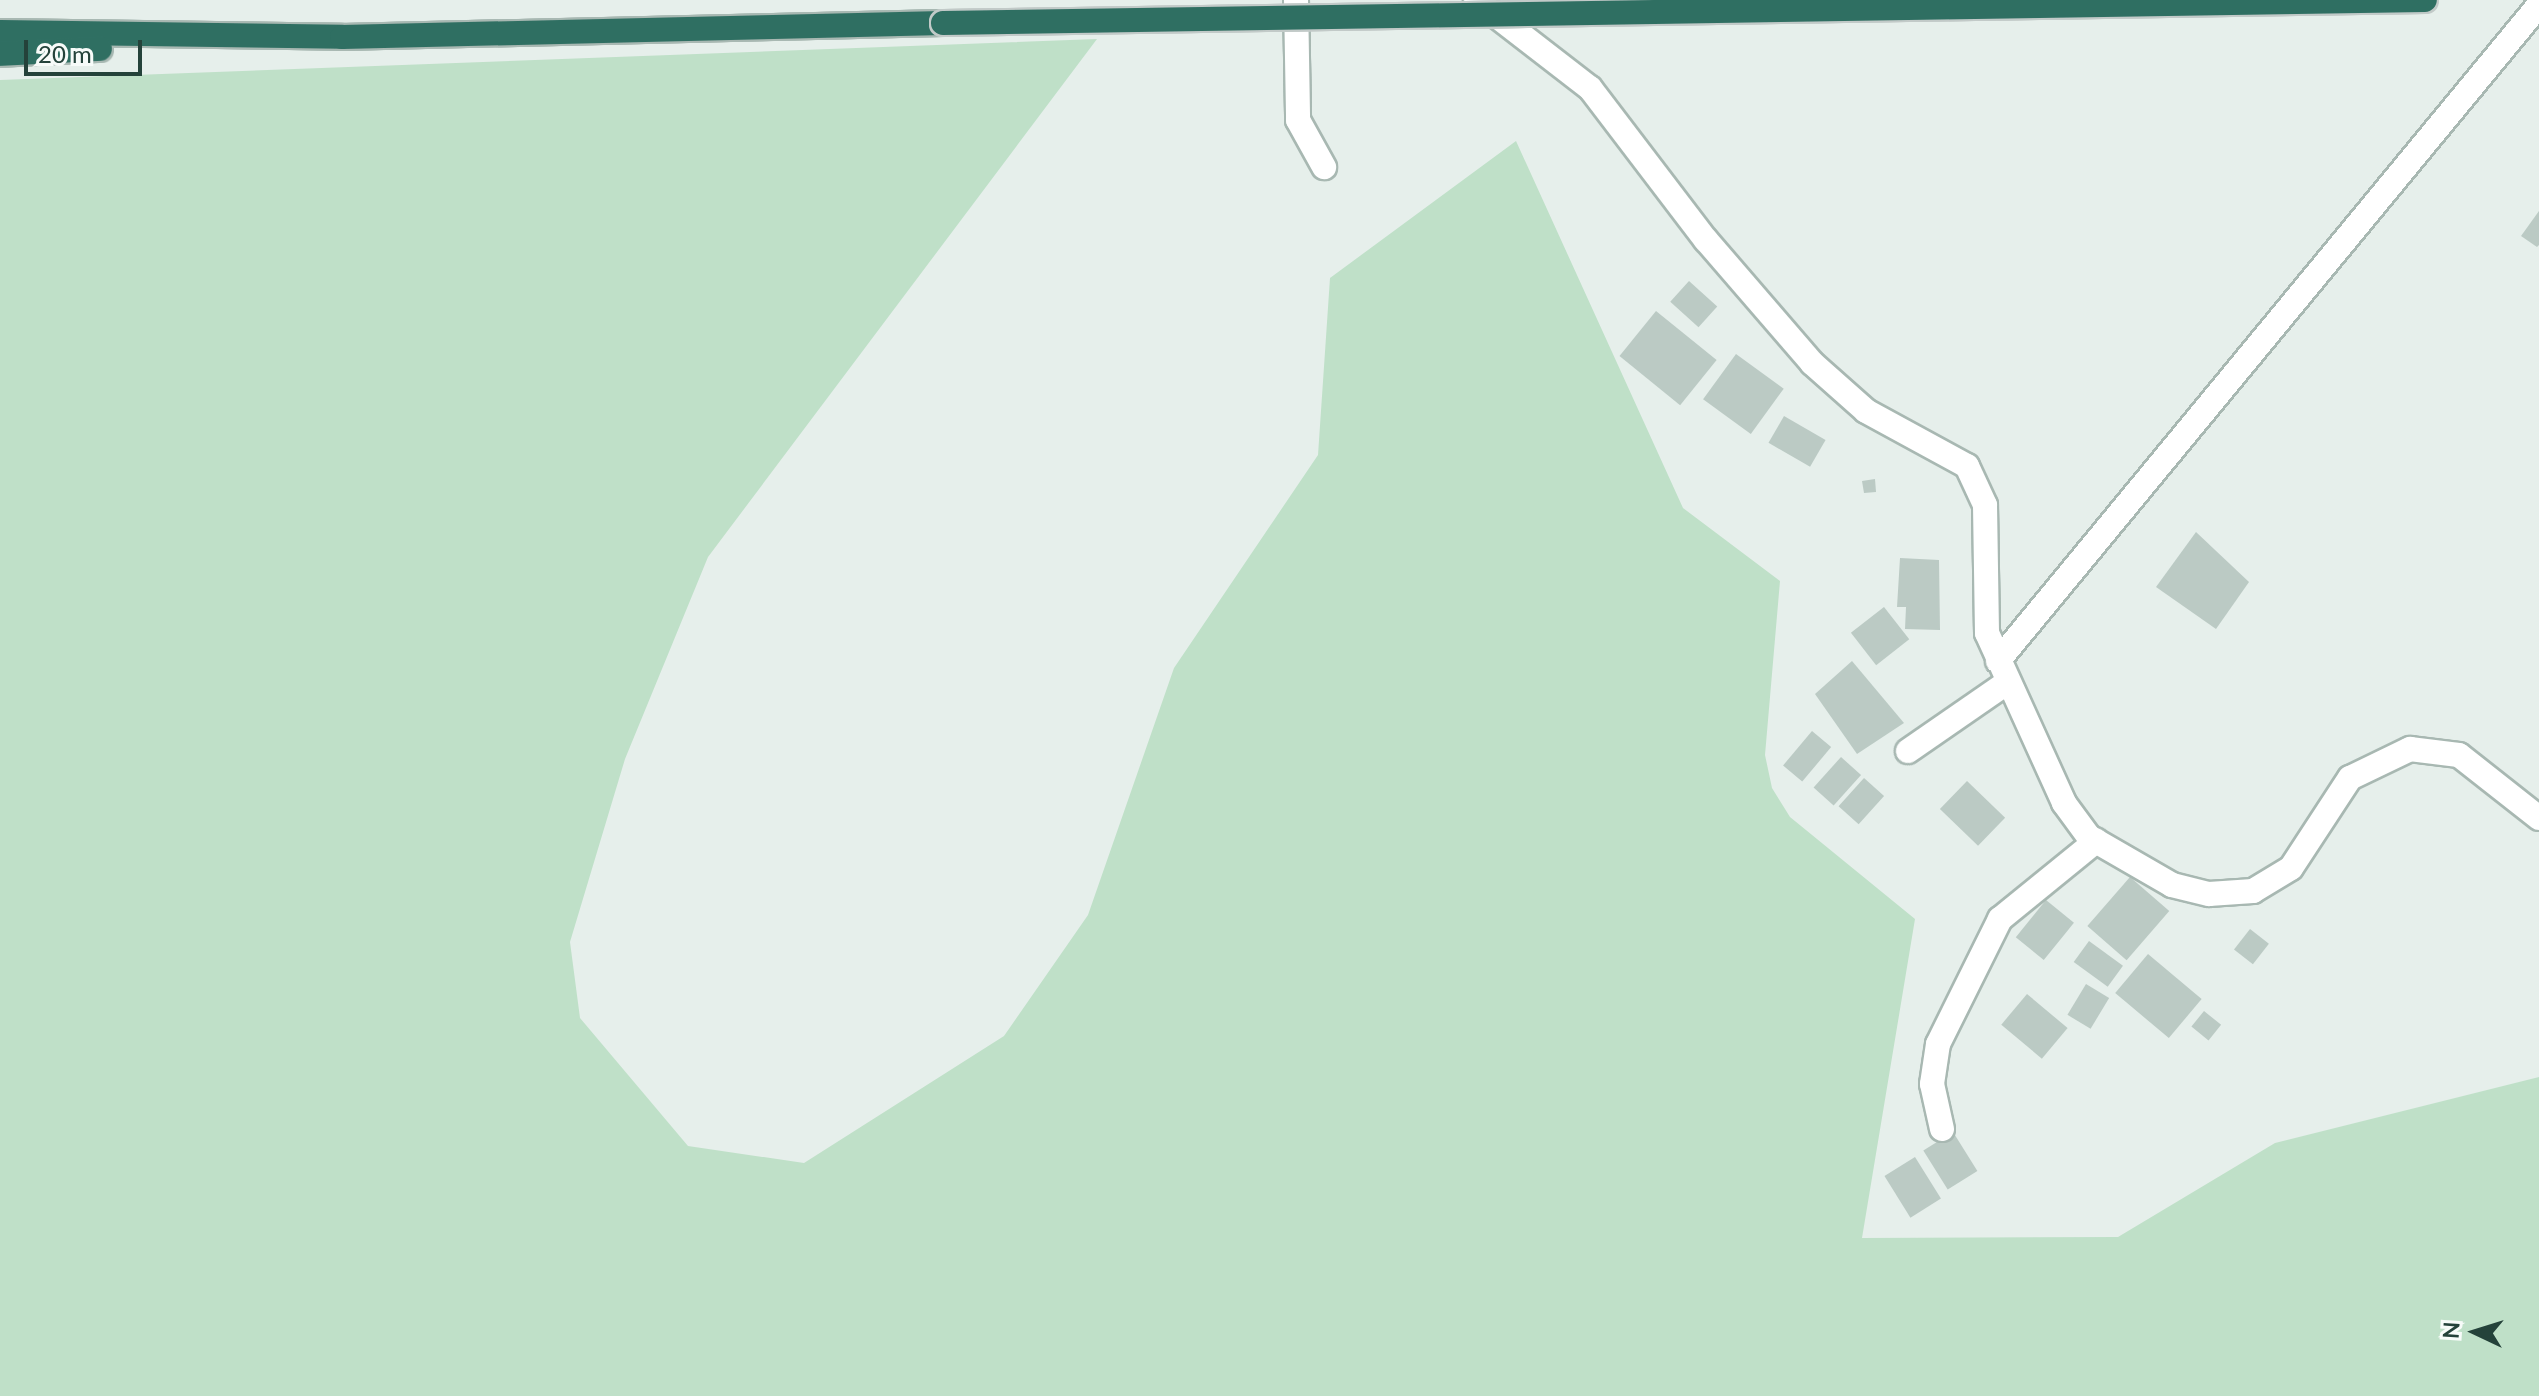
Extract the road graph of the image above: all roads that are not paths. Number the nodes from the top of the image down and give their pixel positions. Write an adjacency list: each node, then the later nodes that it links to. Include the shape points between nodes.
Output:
1 (1296, 0): 8 (street, via 1298,120)
2 (1476, 0): 9 (street, via 1590,88 1706,240 1812,363 1866,411 1967,466 1985,505 1987,633)
3 (2425, 0): 6 (highway, bridge)
4 (2539, 5): 9 (street)
5 (0, 32): 6 (highway)
6 (342, 37): 7 (highway)
7 (0, 54)
8 (1324, 167)
9 (2003, 672): 10 (street); 12 (street, via 2064,803)
10 (1908, 751)
11 (2539, 818): 12 (street, via 2459,755 2410,749 2350,778 2291,868 2253,891 2209,894 2172,885)
12 (2096, 841): 13 (street, via 2000,919 1938,1044 1932,1084)
13 (1942, 1129)

